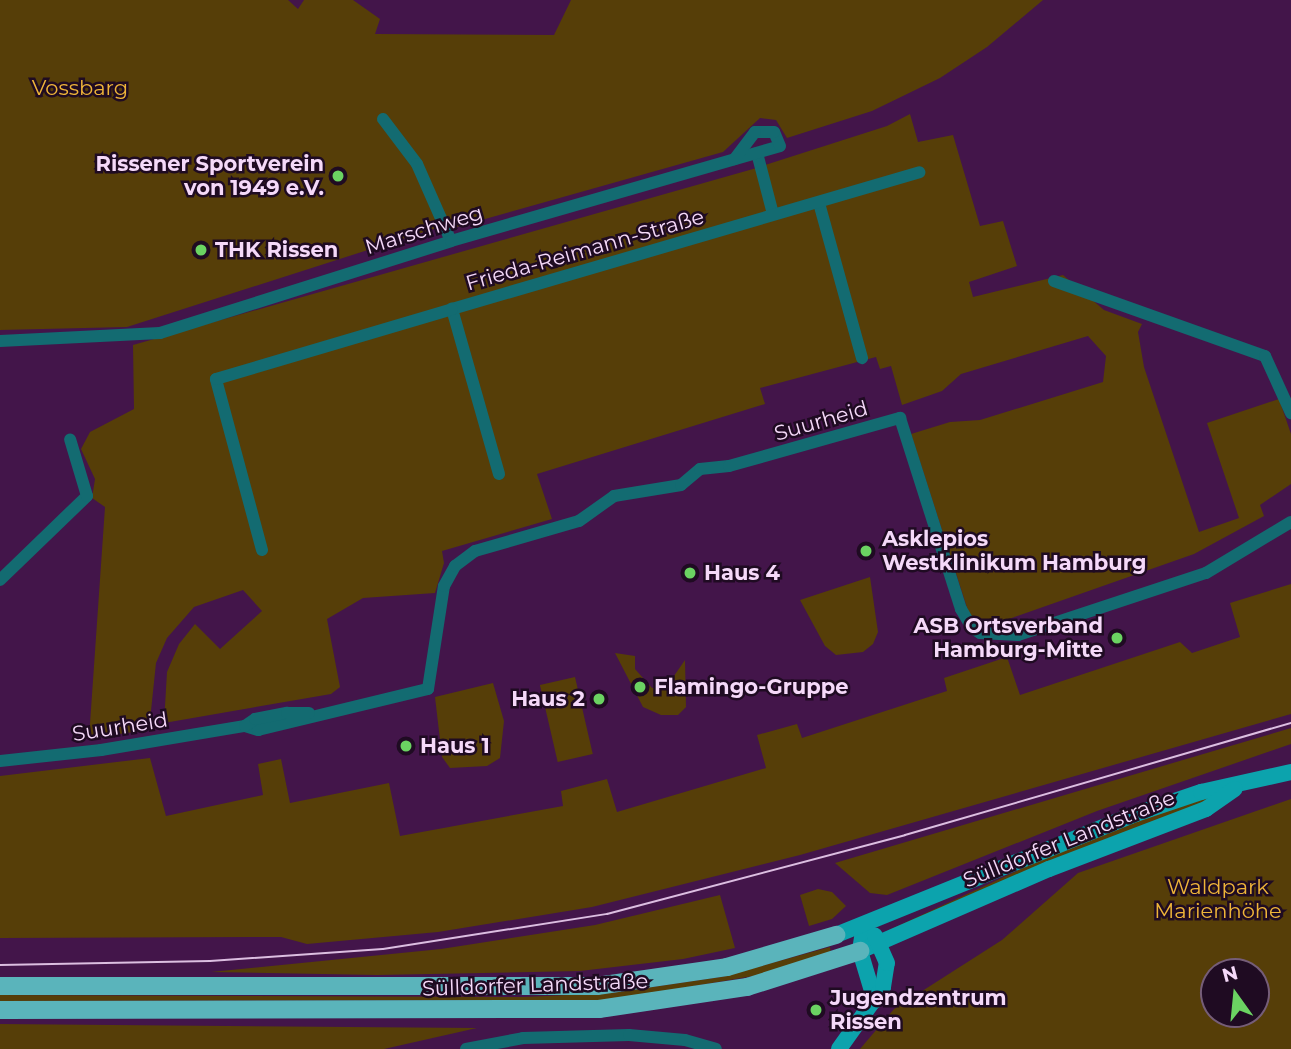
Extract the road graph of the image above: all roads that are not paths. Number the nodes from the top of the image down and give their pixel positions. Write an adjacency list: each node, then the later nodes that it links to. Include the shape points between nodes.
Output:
1 (383, 120): 7 (street, via 417,164)
2 (757, 153): 3 (street, Marschweg); 3 (street, Marschweg, via 780,146 774,132 755,132); 6 (street)
3 (735, 159): 7 (street, Marschweg)
4 (919, 173): 5 (street, Frieda-Reimann-Straße)
5 (819, 203): 6 (street, Frieda-Reimann-Straße); 11 (street)
6 (773, 214): 9 (street, Frieda-Reimann-Straße)
7 (451, 241): 10 (street, Marschweg, via 160,333 102,340)
8 (1054, 281): 12 (street, via 1265,356)
9 (452, 309): 14 (street, Frieda-Reimann-Straße); 16 (street, via 216,379)
10 (0, 341)
11 (862, 358)
12 (1291, 413)
13 (70, 439): 17 (street, via 87,496)
14 (499, 474)
15 (1291, 522): 18 (street, Suurheid, via 1206,573 1018,635 980,633 961,609 900,418 729,466 700,469 681,485 614,496 579,521 475,551 455,566 444,586 428,689 314,713 255,719 245,726)
16 (262, 550)
17 (0, 580)
18 (0, 761)
19 (1291, 772): 20 (main road, Sülldorfer Landstraße)
20 (1240, 786): 21 (main road, Sülldorfer Landstraße, via 1201,792 1123,819); 23 (main road, Sülldorfer Landstraße, via 1206,809 1049,869)
21 (864, 925): 22 (main road, Sülldorfer Landstraße); 23 (main road); 24 (main road)
22 (836, 935): 25 (highway, Sülldorfer Landstraße, via 727,967 597,986)
23 (881, 943): 24 (main road, Sülldorfer Landstraße); 26 (main road, via 886,977)
24 (860, 951): 26 (main road); 27 (highway, Sülldorfer Landstraße, via 747,987 599,1009)
25 (0, 986)
26 (875, 1001): 30 (main road)
27 (0, 1010)
28 (466, 1049): 29 (street, via 545,1036 629,1035 685,1040)
29 (716, 1049)
30 (839, 1049)

